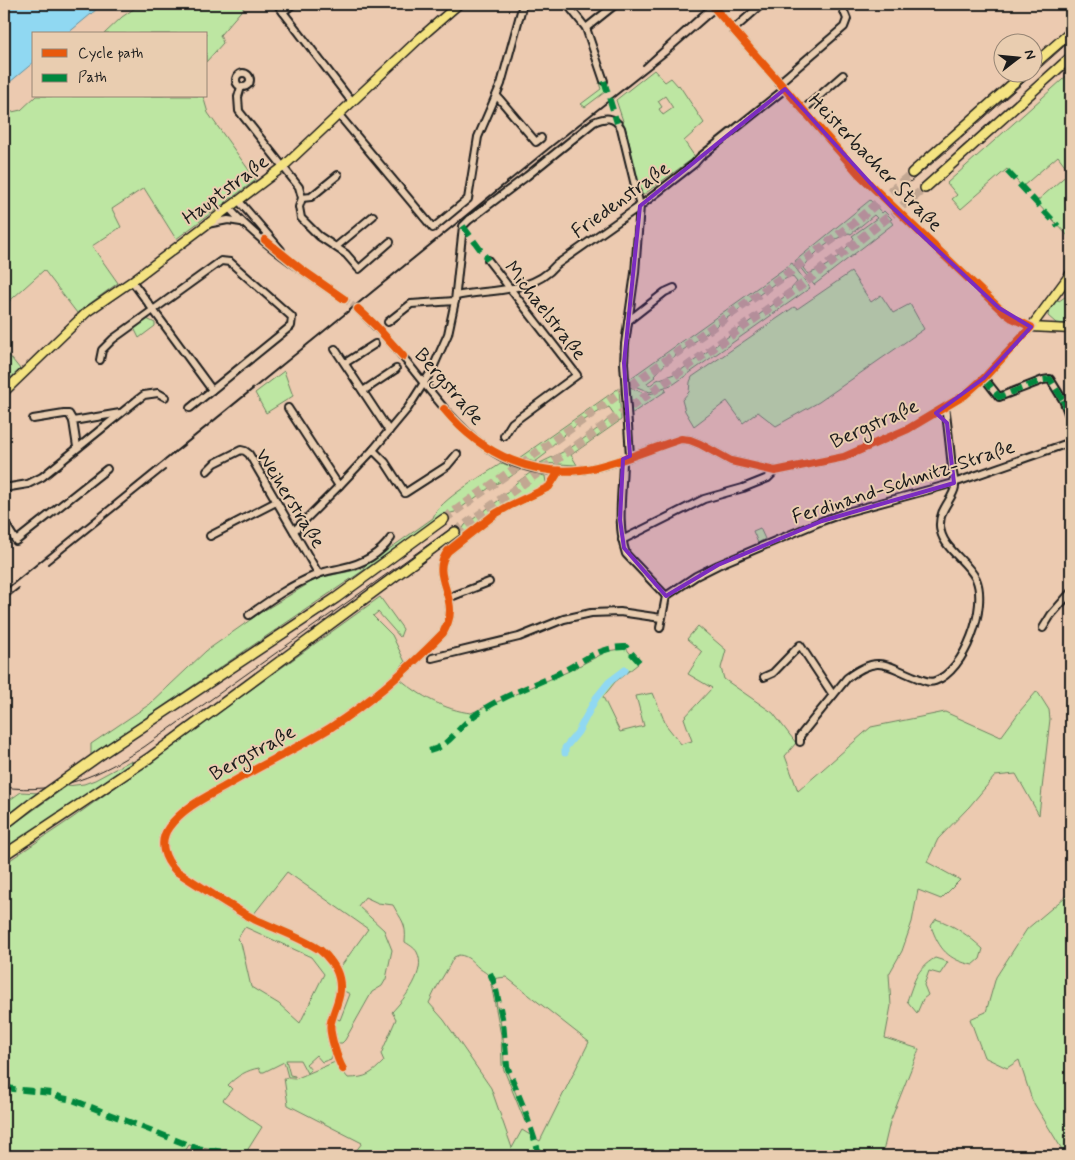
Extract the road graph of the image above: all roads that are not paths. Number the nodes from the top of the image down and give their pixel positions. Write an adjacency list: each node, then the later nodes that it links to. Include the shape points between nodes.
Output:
1 (277, 4): 10 (street)
2 (293, 4): 10 (street)
3 (459, 4): 23 (main road, Hauptstraße)
4 (524, 4): 22 (street)
5 (567, 4): 11 (street)
6 (616, 4): 11 (street)
7 (711, 4): 12 (street, Heisterbacher Straße)
8 (762, 4): 12 (street)
9 (841, 4): 19 (street, via 847,19 844,27)
10 (283, 12): 23 (street)
11 (586, 28): 17 (street)
12 (733, 30): 19 (street, Heisterbacher Straße)
13 (1071, 32): 14 (highway)
14 (1042, 57)
15 (1071, 57): 30 (highway)
16 (843, 75): 24 (street)
17 (604, 81)
18 (1015, 82): 28 (highway)
19 (779, 83): 21 (street, Heisterbacher Straße)
20 (241, 87): 27 (street, via 239,111)
21 (785, 89): 24 (street, Heisterbacher Straße); 33 (street, Friedenstraße)
22 (497, 96): 25 (street, via 478,137 468,200 433,228); 26 (street, via 536,142)
23 (352, 102): 25 (main road, Hauptstraße)
24 (803, 110): 53 (street, Heisterbacher Straße, via 859,174 938,250 999,308)
25 (339, 114): 27 (main road, Hauptstraße)
26 (541, 138)
27 (283, 166): 31 (street); 32 (main road, Hauptstraße)
28 (912, 173)
29 (338, 174): 31 (street, via 311,197)
30 (925, 188)
31 (302, 198): 39 (street, via 299,207 301,218 320,236)
32 (238, 200): 34 (main road, Hauptstraße); 40 (street)
33 (640, 206): 44 (street, Friedenstraße, via 534,282); 46 (street, via 618,122 605,117 594,122 464,226); 51 (street)
34 (228, 207): 36 (street); 37 (main road, Hauptstraße)
35 (373, 216): 39 (street)
36 (242, 222): 37 (street, via 228,220); 40 (street)
37 (206, 224): 43 (main road, Hauptstraße)
38 (390, 242): 39 (street, via 359,268)
39 (337, 246)
40 (290, 260): 47 (street)
41 (488, 260): 44 (street, Michaelstraße)
42 (1071, 273): 49 (main road)
43 (132, 281): 50 (street); 65 (main road, Hauptstraße, via 87,312)
44 (508, 288): 46 (street, Friedenstraße); 79 (street, Michaelstraße, via 576,375 512,423)
45 (674, 288): 51 (street)
46 (455, 298): 52 (street, Friedenstraße, via 411,304); 62 (street, via 448,334)
47 (344, 299)
48 (358, 309): 62 (street, Bergstraße, via 392,343)
49 (1044, 309): 53 (main road); 54 (main road, via 1048,324)
50 (153, 311): 58 (street, via 113,339 102,350); 63 (street); 63 (street, via 226,260 292,317 291,326)
51 (628, 321): 84 (street, via 624,363)
52 (388, 322)
53 (1031, 327): 54 (main road, Heisterbacher Straße); 61 (street, Bergstraße)
54 (1056, 328): 55 (main road, Heisterbacher Straße)
55 (1071, 329)
56 (375, 344): 59 (street)
57 (335, 349): 59 (street)
58 (100, 360)
59 (345, 363): 64 (street)
60 (396, 369): 64 (street)
61 (984, 378): 68 (street, via 999,397 1050,379); 69 (street, Bergstraße)
62 (424, 384): 78 (street); 88 (street, Bergstraße, via 448,414 487,449 525,465)
63 (212, 390): 70 (street)
64 (362, 391): 78 (street)
65 (4, 392)
66 (164, 398): 72 (street, via 158,393 144,395)
67 (1071, 398): 68 (street)
68 (1063, 400): 76 (street)
69 (945, 407): 73 (street, Bergstraße); 77 (street)
70 (190, 408)
71 (288, 408): 90 (street)
72 (121, 412): 75 (street); 81 (street)
73 (936, 412): 77 (street); 87 (street, Bergstraße, via 908,429 853,454)
74 (33, 419): 75 (street, via 69,414)
75 (73, 421): 81 (street)
76 (1071, 421)
77 (947, 423): 89 (street)
78 (389, 431): 82 (street)
79 (504, 436)
80 (1071, 442): 89 (street, Ferdinand-Schmitz-Straße)
81 (77, 447): 91 (street, via 42,477 28,484)
82 (373, 450): 83 (street, via 405,492 446,466); 90 (street)
83 (457, 454)
84 (627, 458): 87 (street, Bergstraße, via 681,439 690,440 731,461); 88 (street, Bergstraße); 99 (street, via 621,489)
85 (107, 469): 94 (street, via 16,541)
86 (207, 471): 92 (street, Weiherstraße, via 215,463 245,450)
87 (776, 471): 99 (street, via 768,478 743,488 704,499)
88 (559, 472): 104 (street, Bergstraße, via 549,487 495,514 448,551 441,564)
89 (954, 483): 103 (street, Ferdinand-Schmitz-Straße, via 822,521 718,565); 111 (street, via 940,518 941,532 974,576 979,591 976,617 963,654 952,669 928,682 892,666 872,664 847,678)
90 (339, 486): 95 (street)
91 (4, 488)
92 (276, 502): 95 (street, Weiherstraße); 97 (street)
93 (444, 519): 113 (highway, bridge, via 336,598 103,753)
94 (4, 522)
95 (294, 531): 100 (street, Weiherstraße)
96 (455, 532): 114 (highway, via 157,752)
97 (210, 536)
98 (391, 538): 100 (street, via 366,560)
99 (622, 540): 103 (street, via 626,554)
100 (318, 573): 105 (street)
101 (489, 582): 104 (street)
102 (1071, 592): 108 (street)
103 (666, 596): 106 (street)
104 (448, 598): 115 (street, Bergstraße, via 449,620 443,632 380,693 329,728 187,808 168,828 163,843 167,861 176,871 253,918 310,944 336,968 341,986 330,1030)
105 (249, 615)
106 (661, 618): 107 (street); 109 (street, via 620,612 591,613 564,619 519,637)
107 (660, 628)
108 (1043, 628)
109 (432, 658)
110 (764, 676): 111 (street, via 773,673 800,645)
111 (833, 695): 112 (street, via 800,736)
112 (800, 742)
113 (4, 825)
114 (4, 855)
115 (343, 1069)

